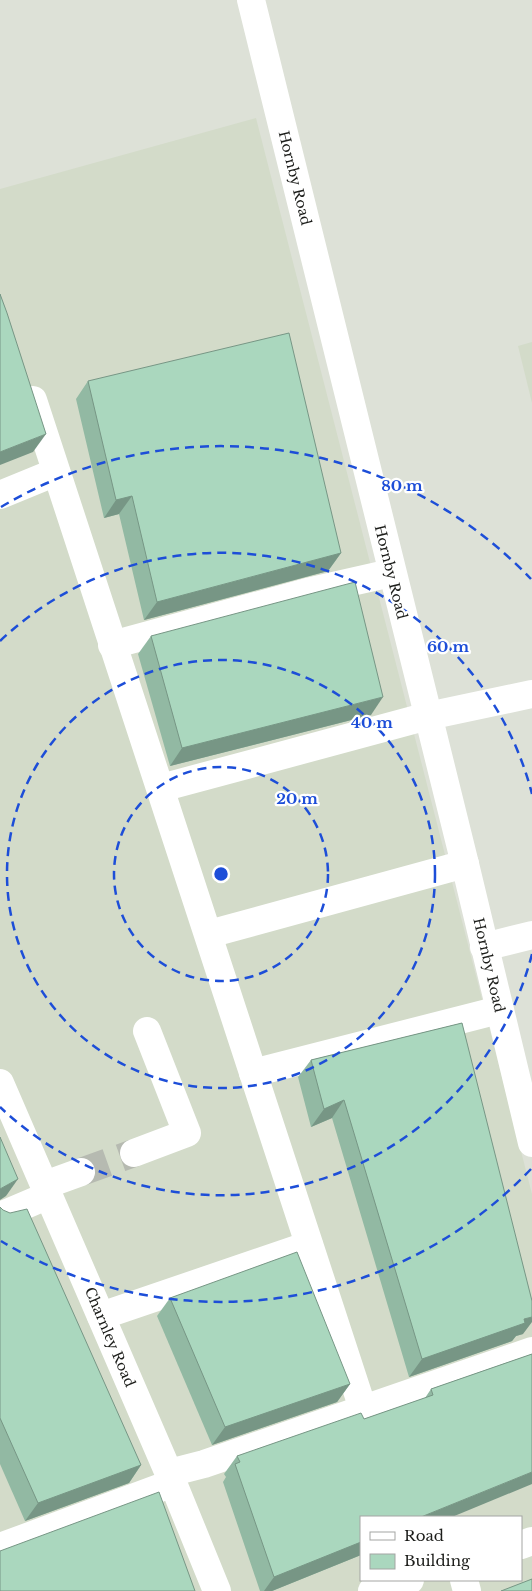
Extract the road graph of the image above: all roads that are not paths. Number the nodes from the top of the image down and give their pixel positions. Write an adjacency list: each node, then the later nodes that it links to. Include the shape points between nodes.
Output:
1 (250, 0): 5 (main road, Hornby Road)
2 (26, 378): 3 (main road)
3 (56, 472): 4 (main road); 6 (main road)
4 (0, 495)
5 (391, 574): 6 (main road, via 307,592); 8 (main road, Hornby Road)
6 (112, 645): 9 (main road)
7 (532, 694): 8 (main road)
8 (428, 716): 9 (main road); 10 (main road, Hornby Road)
9 (161, 788): 11 (main road)
10 (465, 864): 11 (main road); 13 (main road, Hornby Road)
11 (209, 934): 16 (main road)
12 (532, 935): 13 (main road)
13 (484, 947): 14 (main road, Hornby Road)
14 (500, 1010): 16 (main road); 18 (main road, Hornby Road)
15 (147, 1031): 19 (main road, via 187,1133)
16 (253, 1073): 23 (main road)
17 (0, 1084): 21 (main road, Charnley Road)
18 (532, 1143)
19 (134, 1152)
20 (80, 1172): 21 (main road)
21 (47, 1190): 22 (main road); 24 (main road, Charnley Road)
22 (0, 1216)
23 (308, 1245): 24 (main road); 26 (main road)
24 (101, 1316): 27 (main road, Charnley Road)
25 (532, 1351): 26 (main road)
26 (363, 1409): 27 (main road)
27 (171, 1478): 28 (main road); 30 (main road, Charnley Road)
28 (0, 1546)
29 (407, 1581): 31 (main road)
30 (217, 1591)
31 (372, 1591)

